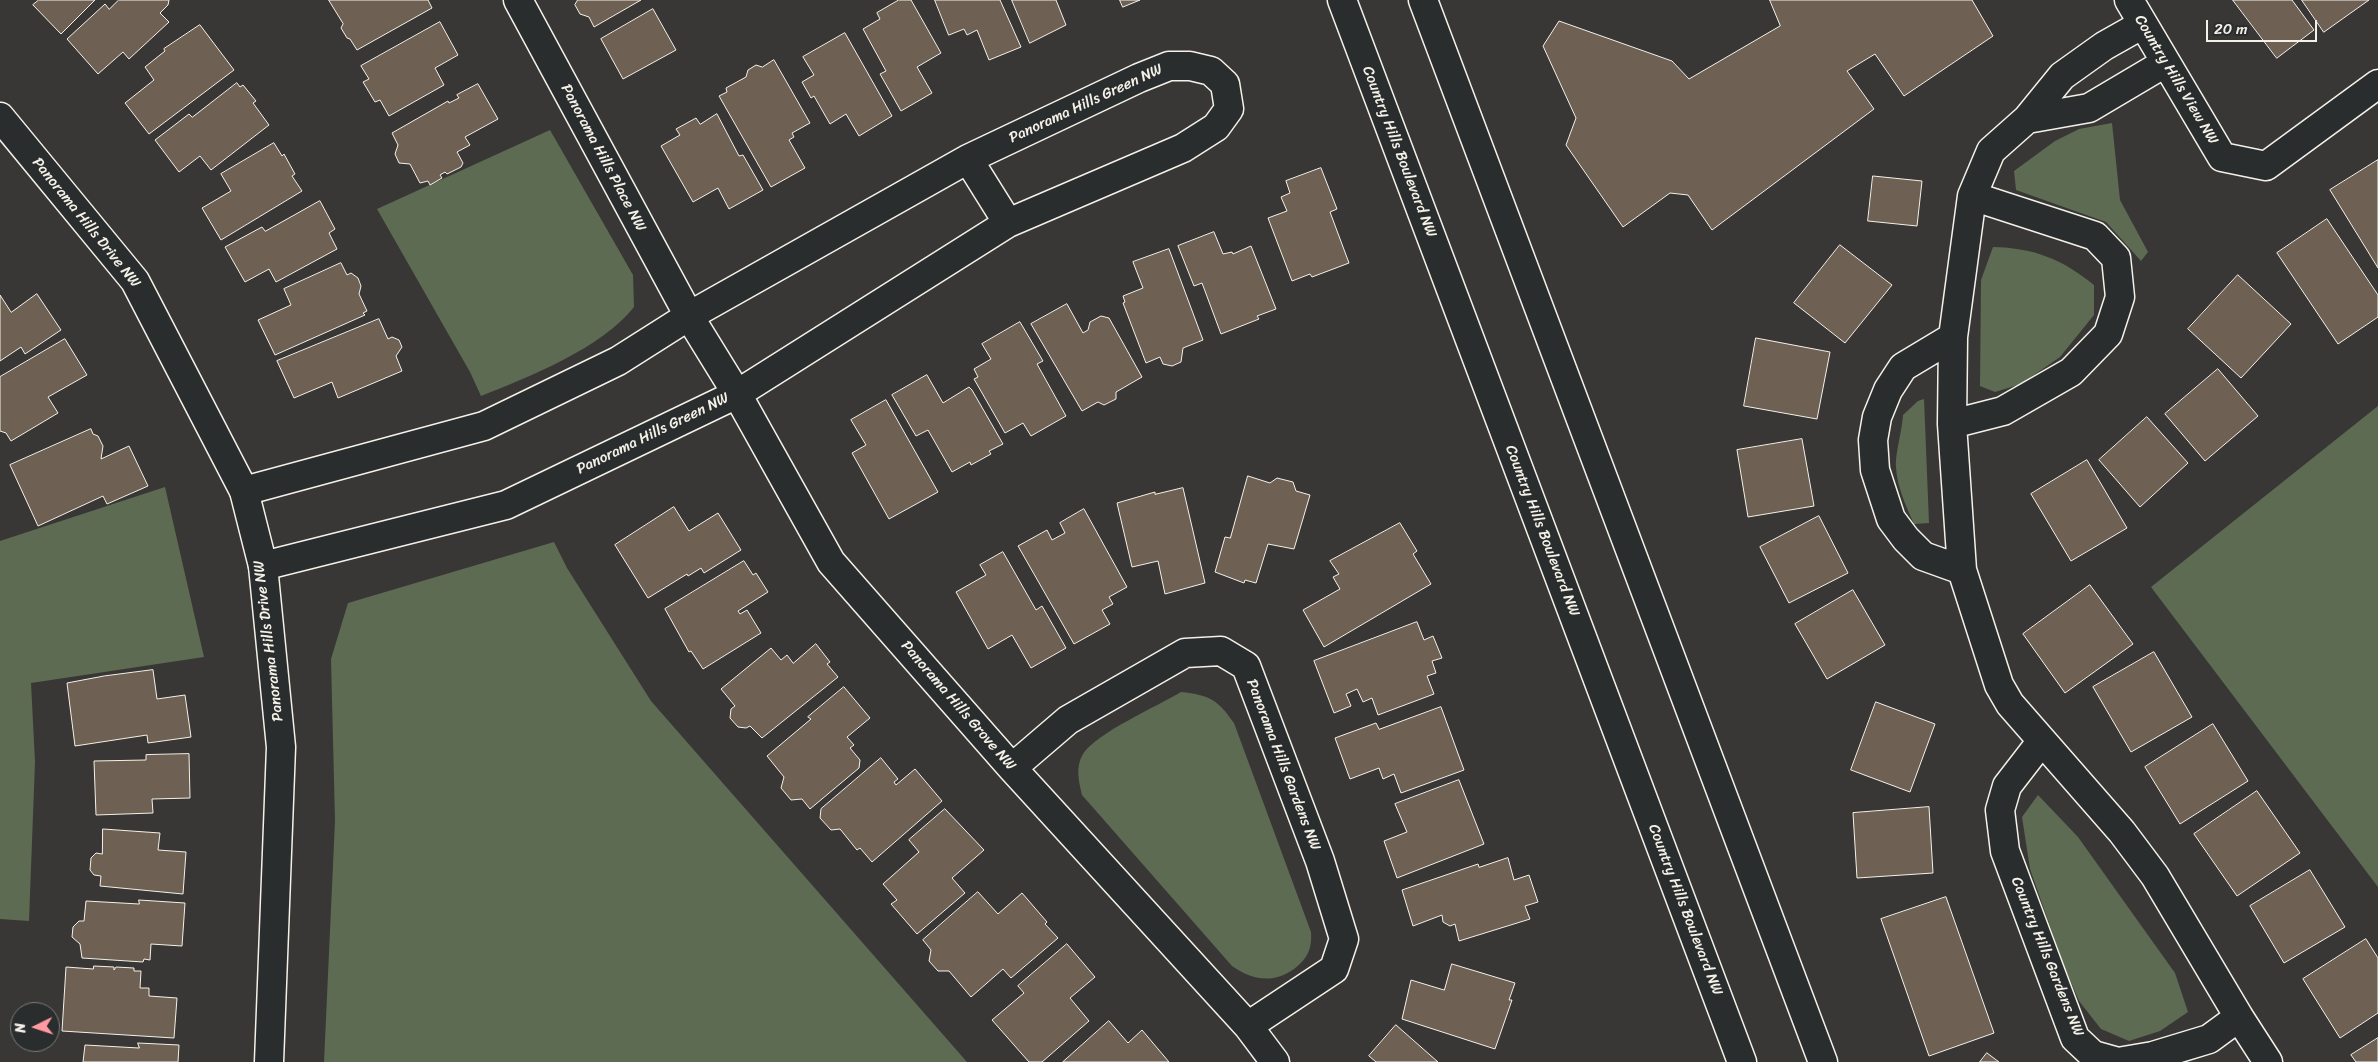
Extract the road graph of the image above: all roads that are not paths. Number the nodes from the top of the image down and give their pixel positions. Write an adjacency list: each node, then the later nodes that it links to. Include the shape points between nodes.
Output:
1 (518, 0): 13 (street, Panorama Hills Place NW)
2 (1342, 0): 26 (street, Country Hills Boulevard NW)
3 (1423, 0): 27 (street)
4 (2128, 0): 5 (street, Country Hills View NW)
5 (2143, 24): 6 (street, Country Hills View NW); 9 (street, via 2104,46 2062,76)
6 (2165, 63): 7 (street, Country Hills View NW, via 2222,157 2266,166); 9 (street, via 2089,108)
7 (2378, 84)
8 (0, 117): 17 (street, Panorama Hills Drive NW, via 135,281)
9 (2027, 120): 11 (street, via 1991,151)
10 (968, 159): 12 (street); 12 (street, Panorama Hills Green NW, via 1169,66 1190,66 1210,71 1224,84 1229,109 1216,127 1183,148); 13 (street, Panorama Hills Green NW)
11 (1972, 196): 14 (street); 16 (street, via 2095,236 2116,258 2120,297 2108,334 2072,372 2003,411)
12 (1008, 223): 15 (street, Panorama Hills Green NW)
13 (689, 316): 15 (street, Panorama Hills Grove NW); 17 (street, Panorama Hills Green NW, via 618,361 484,426)
14 (1953, 337): 16 (street); 19 (street, via 1904,367 1888,390 1877,417 1873,440 1875,470 1891,519 1924,556)
15 (737, 394): 18 (street, Panorama Hills Green NW, via 506,505); 21 (street, Panorama Hills Grove NW, via 831,562)
16 (1952, 424): 19 (street)
17 (244, 491): 18 (street, Panorama Hills Drive NW)
18 (263, 566): 24 (street, Panorama Hills Drive NW, via 282,748)
19 (1962, 570): 20 (street, via 1999,685 2010,704)
20 (2042, 742): 22 (street, via 2122,832 2155,876); 22 (street, Country Hills Gardens NW, via 2007,786 2000,810 2005,851 2075,1038 2093,1054 2118,1062 2153,1056 2209,1039)
21 (1012, 768): 23 (street, Panorama Hills Grove NW); 23 (street, Panorama Hills Gardens NW, via 1068,720 1185,653 1221,650 1246,666 1320,862 1344,939 1334,969)
22 (2239, 1017): 28 (street)
23 (1248, 1026): 25 (street, Panorama Hills Grove NW)
24 (269, 1062)
25 (1275, 1062)
26 (1742, 1062)
27 (1823, 1062)
28 (2268, 1062)

